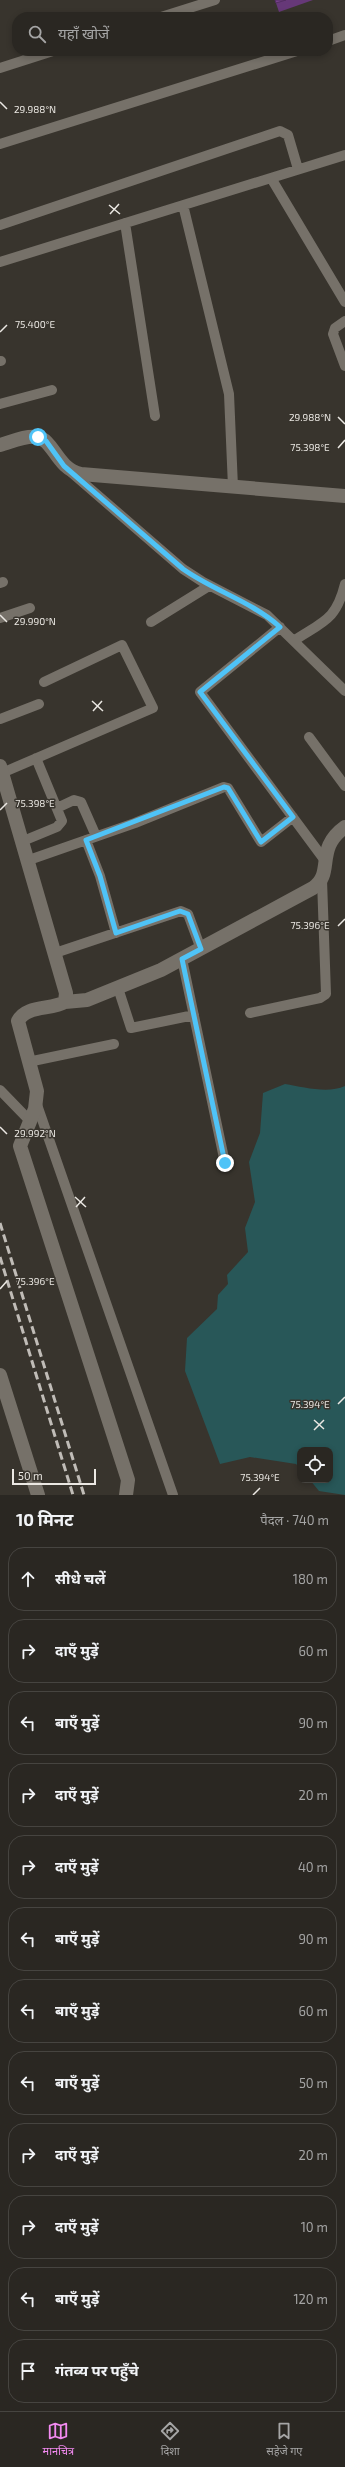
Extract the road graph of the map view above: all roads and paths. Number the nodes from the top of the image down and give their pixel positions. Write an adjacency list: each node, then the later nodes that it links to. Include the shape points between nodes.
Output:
1 (215, 0): 2 (street)
2 (177, 12)
3 (345, 35): 4 (street)
4 (333, 39)
5 (37, 56): 7 (street)
6 (282, 56): 8 (street)
7 (0, 68)
8 (0, 144)
9 (345, 155): 10 (street)
10 (298, 170): 11 (street); 14 (street, via 288,135 280,131)
11 (271, 178): 12 (street); 16 (street)
12 (183, 205): 13 (street); 24 (street, via 229,394)
13 (125, 223): 15 (street); 21 (street)
14 (0, 224)
15 (0, 262)
16 (345, 302)
17 (345, 321): 18 (street, via 335,328 333,334)
18 (345, 366)
19 (52, 390): 20 (street)
20 (0, 404)
21 (156, 416)
22 (0, 445): 23 (main road, via 38,437 46,441)
23 (71, 472): 24 (main road); 27 (street, via 174,562)
24 (233, 486): 25 (main road)
25 (345, 496)
26 (345, 584): 29 (street)
27 (209, 586): 31 (street); 32 (street, via 253,606)
28 (30, 608): 30 (street)
29 (341, 610): 33 (street)
30 (0, 618)
31 (151, 622)
32 (280, 627): 33 (street); 43 (street, via 200,692)
33 (295, 640): 35 (street)
34 (44, 682): 39 (street, via 122,645 154,705 150,710)
35 (345, 691)
36 (39, 704): 37 (street)
37 (0, 719)
38 (309, 737): 41 (street)
39 (36, 758): 40 (street); 42 (street)
40 (1, 769): 47 (main road)
41 (345, 786)
42 (57, 808): 45 (street, via 74,800 81,802); 47 (street, via 61,823)
43 (293, 817): 45 (street, via 261,842 226,787); 49 (street)
44 (345, 827): 49 (main road, via 328,845)
45 (96, 836): 46 (street)
46 (86, 840): 48 (street); 51 (street, via 100,876)
47 (23, 841): 48 (main road)
48 (28, 860): 53 (main road)
49 (326, 862): 50 (main road)
50 (322, 880): 52 (main road, via 313,888); 57 (street, via 326,994 320,998)
51 (116, 933): 52 (street, via 183,911 188,914); 53 (street)
52 (201, 949): 54 (main road)
53 (54, 953): 56 (main road, via 66,992)
54 (182, 959): 55 (main road); 58 (street)
55 (118, 988): 56 (main road, via 88,1000); 58 (street, via 131,1028)
56 (65, 1002): 60 (main road, via 57,1007 21,1015 18,1020 19,1028)
57 (250, 1013)
58 (194, 1015): 64 (street)
59 (114, 1044): 60 (street)
60 (28, 1062): 62 (main road, via 37,1091)
61 (0, 1090): 63 (street)
62 (36, 1102): 63 (main road); 68 (street)
63 (30, 1122): 67 (main road, via 20,1146 128,1480)
64 (225, 1163)
65 (0, 1375): 66 (main road)
66 (38, 1495)
67 (126, 1495)
68 (173, 1495)

